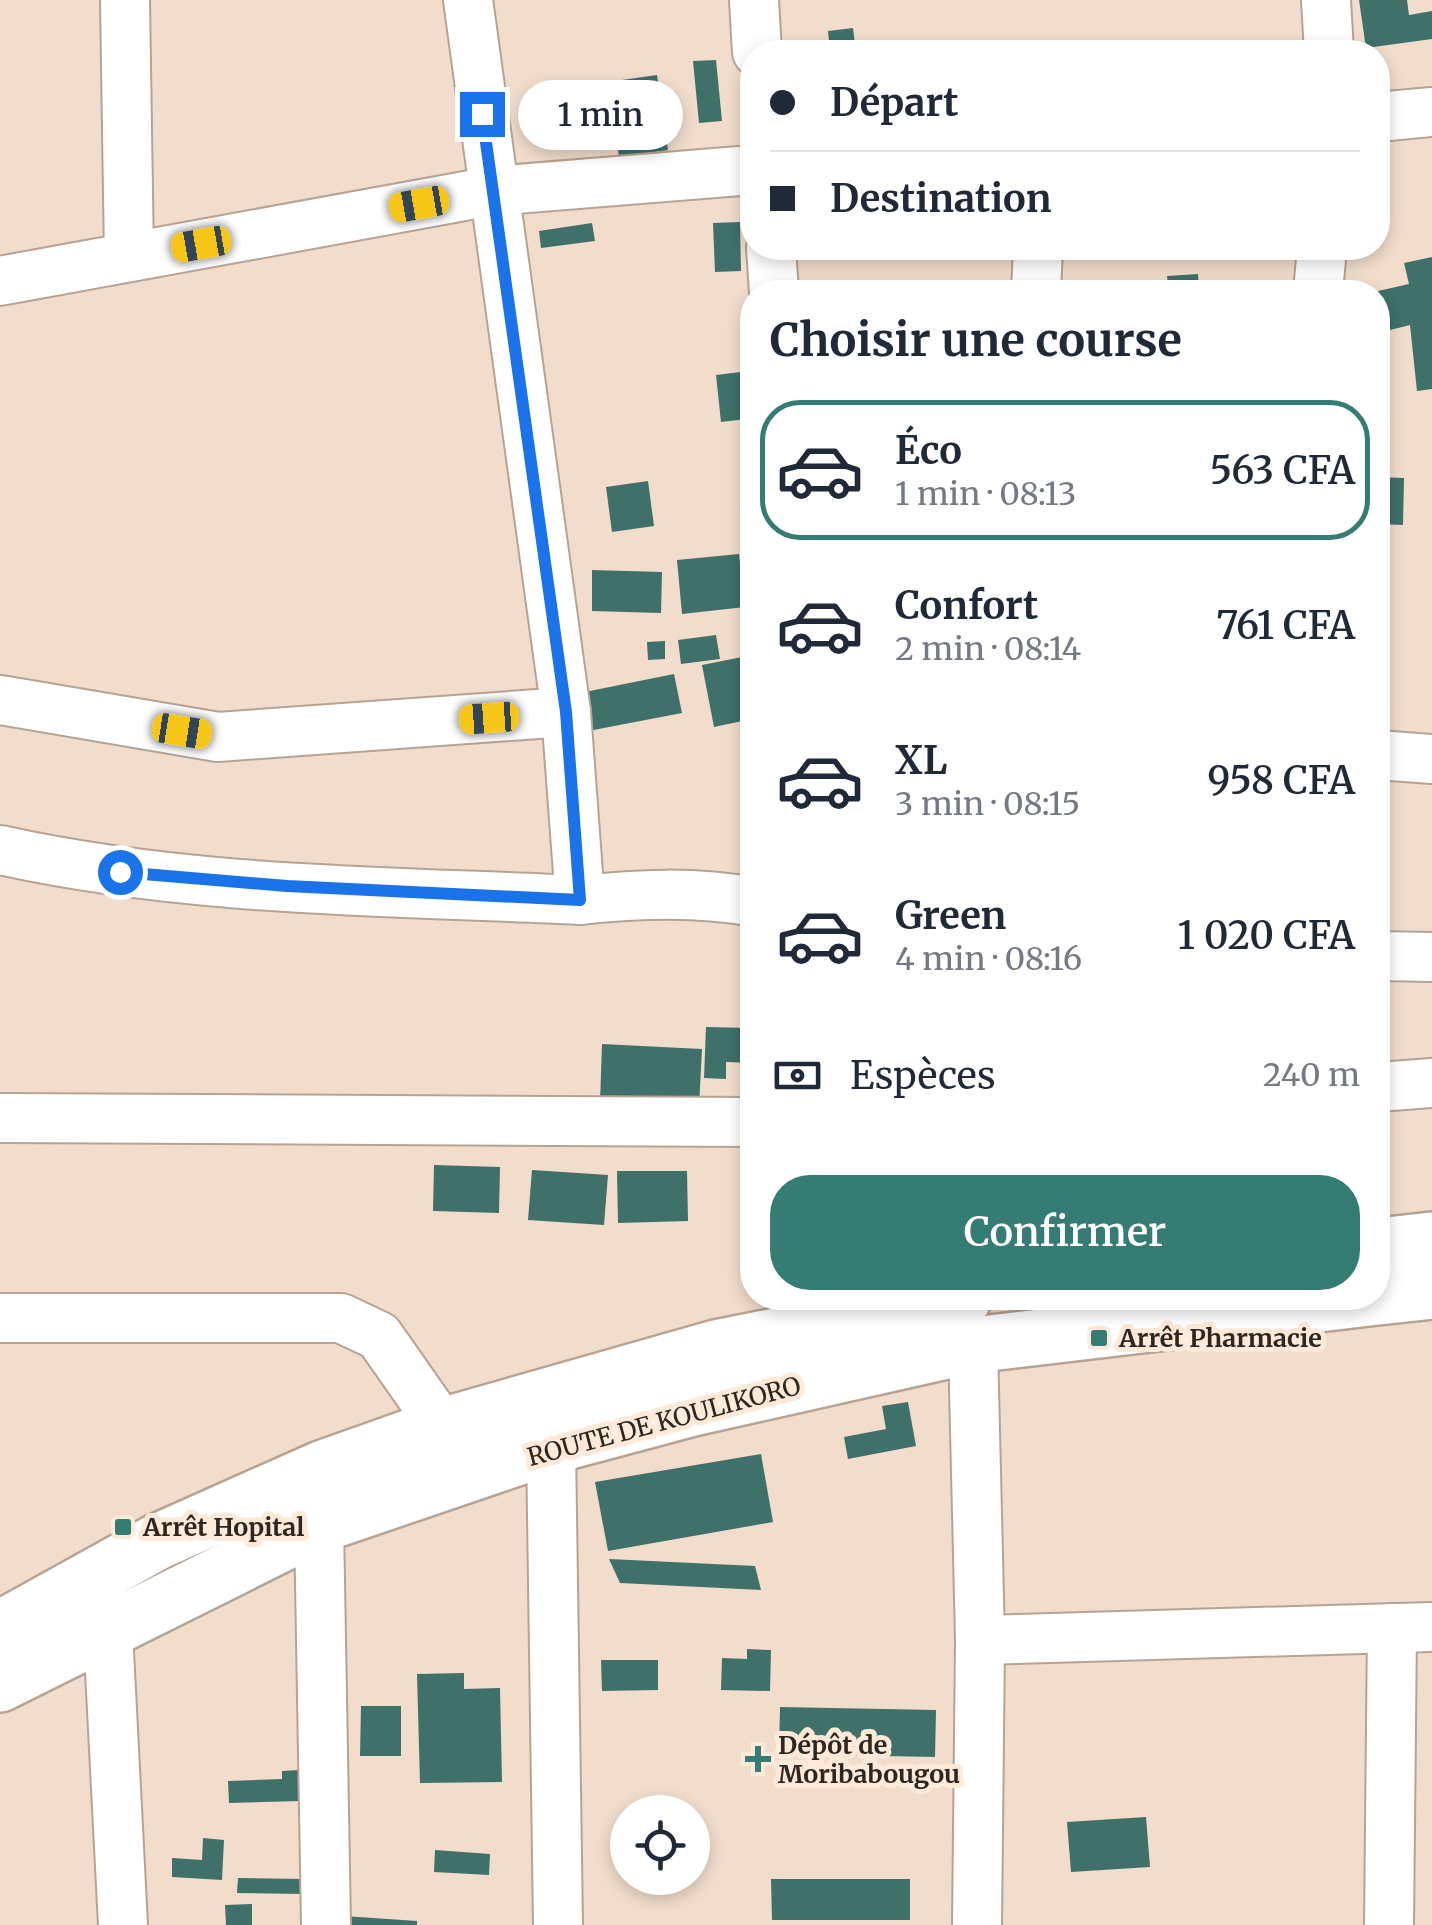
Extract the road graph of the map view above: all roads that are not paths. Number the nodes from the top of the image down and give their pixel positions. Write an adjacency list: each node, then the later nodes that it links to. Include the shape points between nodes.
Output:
1 (125, 0): 11 (street)
2 (468, 0): 10 (street)
3 (754, 0): 5 (street)
4 (1326, 0): 6 (street)
5 (757, 40)
6 (1328, 40)
7 (1432, 112): 8 (street)
8 (1390, 117)
9 (740, 171): 10 (street)
10 (492, 190): 11 (street); 14 (street)
11 (128, 257): 12 (street)
12 (0, 281)
13 (0, 700): 14 (street, via 218,737)
14 (566, 712): 18 (street)
15 (1390, 756): 16 (street)
16 (1432, 759)
17 (0, 850): 18 (street, via 86,869)
18 (580, 900): 19 (street, via 627,895)
19 (740, 901)
20 (1390, 956): 21 (street)
21 (1432, 957)
22 (1432, 1083): 23 (street)
23 (1390, 1085)
24 (0, 1118): 25 (street)
25 (740, 1122)
26 (1432, 1240): 27 (main road)
27 (1390, 1245)
28 (1432, 1292): 29 (main road)
29 (1390, 1296)
30 (1147, 1310): 32 (main road, ROUTE DE KOULIKORO)
31 (0, 1318): 33 (street, via 341,1318 379,1336)
32 (968, 1322): 33 (main road, ROUTE DE KOULIKORO, via 716,1348); 34 (main road, ROUTE DE KOULIKORO); 39 (street)
33 (442, 1426): 37 (main road, ROUTE DE KOULIKORO, via 157,1542)
34 (552, 1446): 35 (main road, ROUTE DE KOULIKORO); 43 (street)
35 (320, 1525): 38 (main road, ROUTE DE KOULIKORO); 42 (street)
36 (1412, 1627): 39 (street); 45 (street)
37 (0, 1628)
38 (108, 1632): 40 (main road, ROUTE DE KOULIKORO); 41 (street)
39 (980, 1640): 44 (street)
40 (0, 1684)
41 (122, 1925)
42 (326, 1925)
43 (558, 1925)
44 (977, 1925)
45 (1389, 1925)

